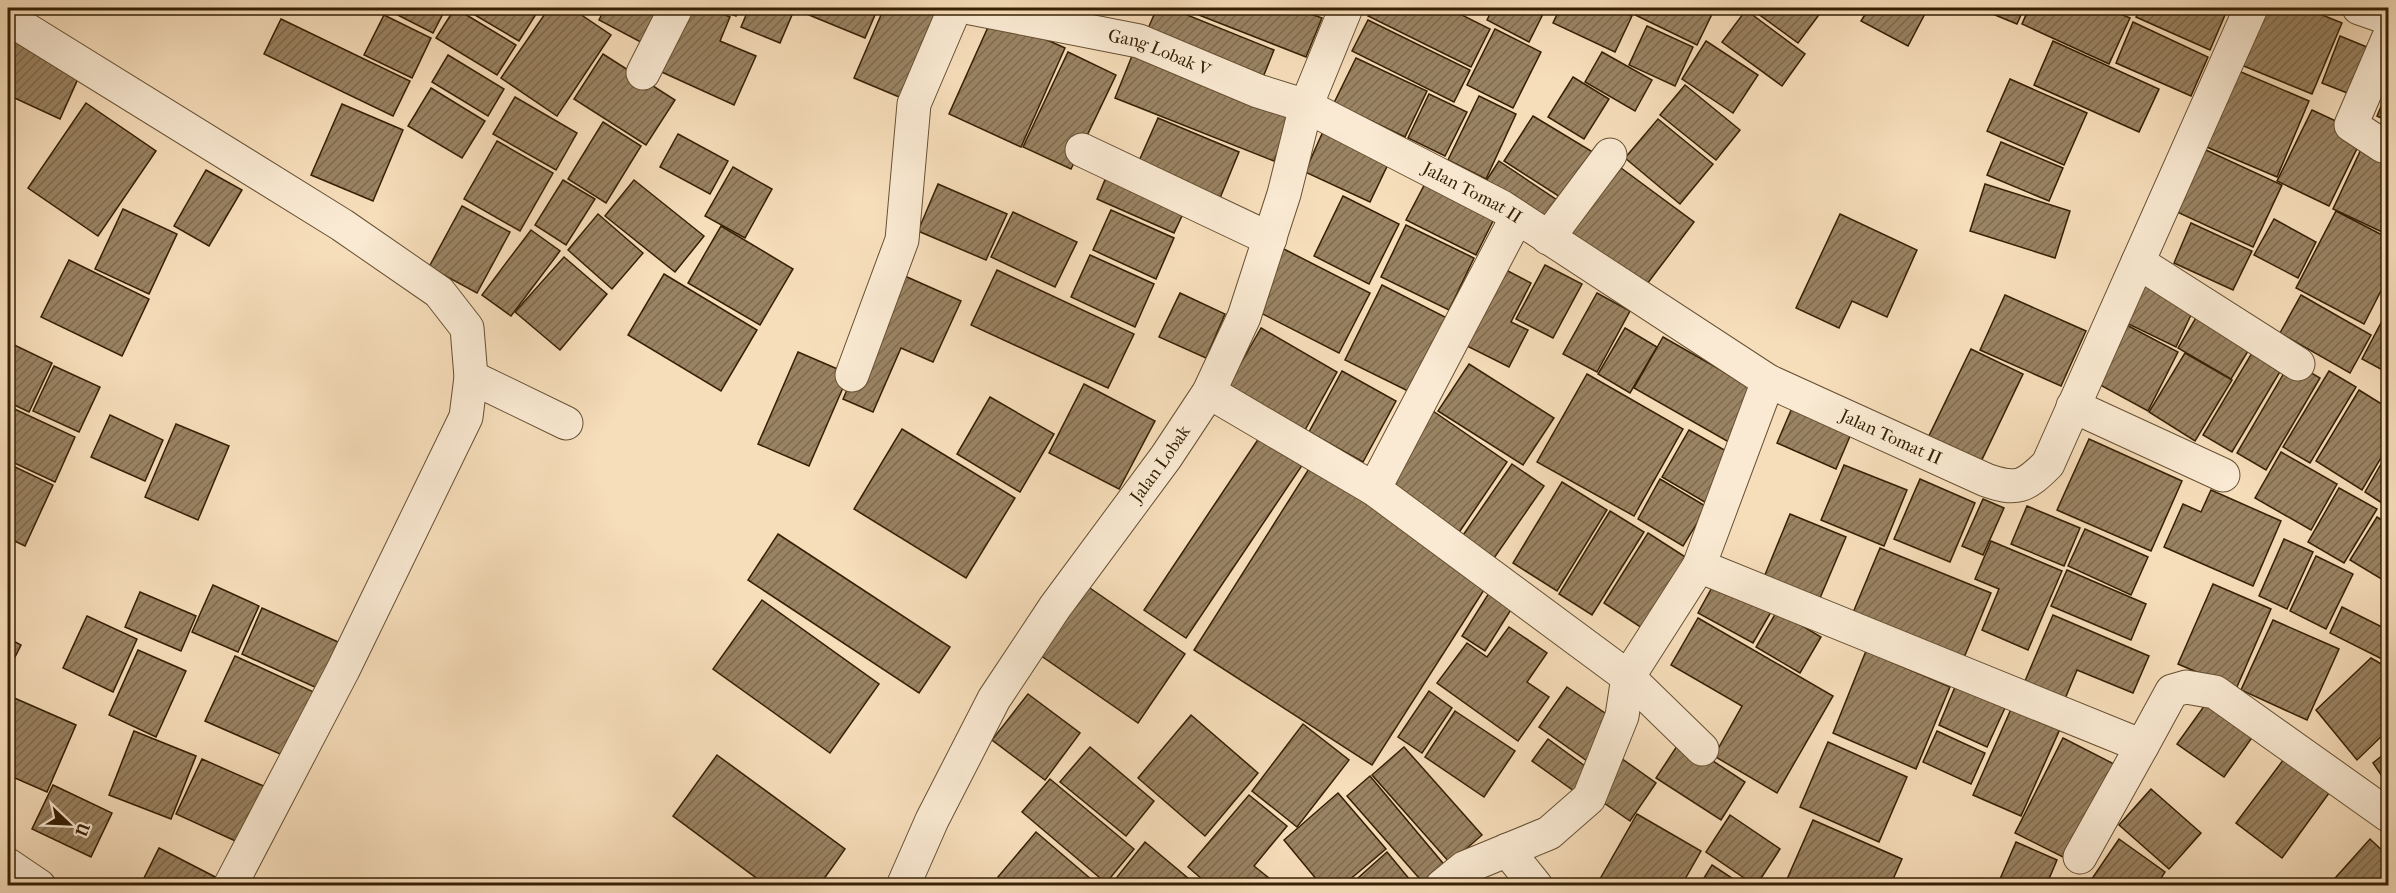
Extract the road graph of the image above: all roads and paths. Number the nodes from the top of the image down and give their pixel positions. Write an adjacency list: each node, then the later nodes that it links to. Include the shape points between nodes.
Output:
1 (676, 8): 10 (street)
2 (954, 8): 20 (street, via 914,104 902,240)
3 (971, 8): 11 (street, Gang Lobak V, via 1139,41 1258,91)
4 (2251, 8): 18 (street, Jalan Tomat II)
5 (2360, 8): 8 (street)
6 (1337, 10): 11 (street, Jalan Lobak)
7 (8, 18): 21 (street, via 342,225 440,292 467,328)
8 (2388, 18)
9 (2388, 39): 12 (street, via 2351,125)
10 (643, 73)
11 (1306, 106): 15 (street, Jalan Tomat II); 17 (street, Jalan Lobak)
12 (2383, 146)
13 (1082, 150): 17 (street)
14 (1610, 155): 16 (street)
15 (1516, 217): 16 (street, Jalan Tomat II); 27 (street)
16 (1548, 238): 22 (street, Jalan Tomat II)
17 (1270, 239): 23 (street, Jalan Lobak, via 1244,318)
18 (2138, 262): 19 (street); 24 (street, Jalan Tomat II)
19 (2298, 364)
20 (852, 375)
21 (471, 377): 25 (street); 37 (street, via 466,417 343,670)
22 (1768, 381): 24 (street, Jalan Tomat II, via 2006,487 2022,486 2048,464); 28 (street)
23 (1209, 392): 27 (street); 38 (street, Jalan Lobak, via 994,699)
24 (2073, 406): 26 (street)
25 (566, 423)
26 (2223, 475)
27 (1374, 489): 29 (street)
28 (1699, 566): 29 (street); 30 (street)
29 (1628, 677): 31 (street); 33 (street, via 1622,716 1589,798 1549,833)
30 (2142, 746): 32 (street, via 2172,692 2186,687 2215,692); 34 (street)
31 (1702, 749)
32 (2388, 815)
33 (1507, 850): 39 (street, via 1464,868); 40 (street); 41 (street)
34 (2080, 857)
35 (8, 865): 36 (street)
36 (39, 885)
37 (230, 885)
38 (903, 885)
39 (1442, 885)
40 (1516, 885)
41 (1536, 885)

